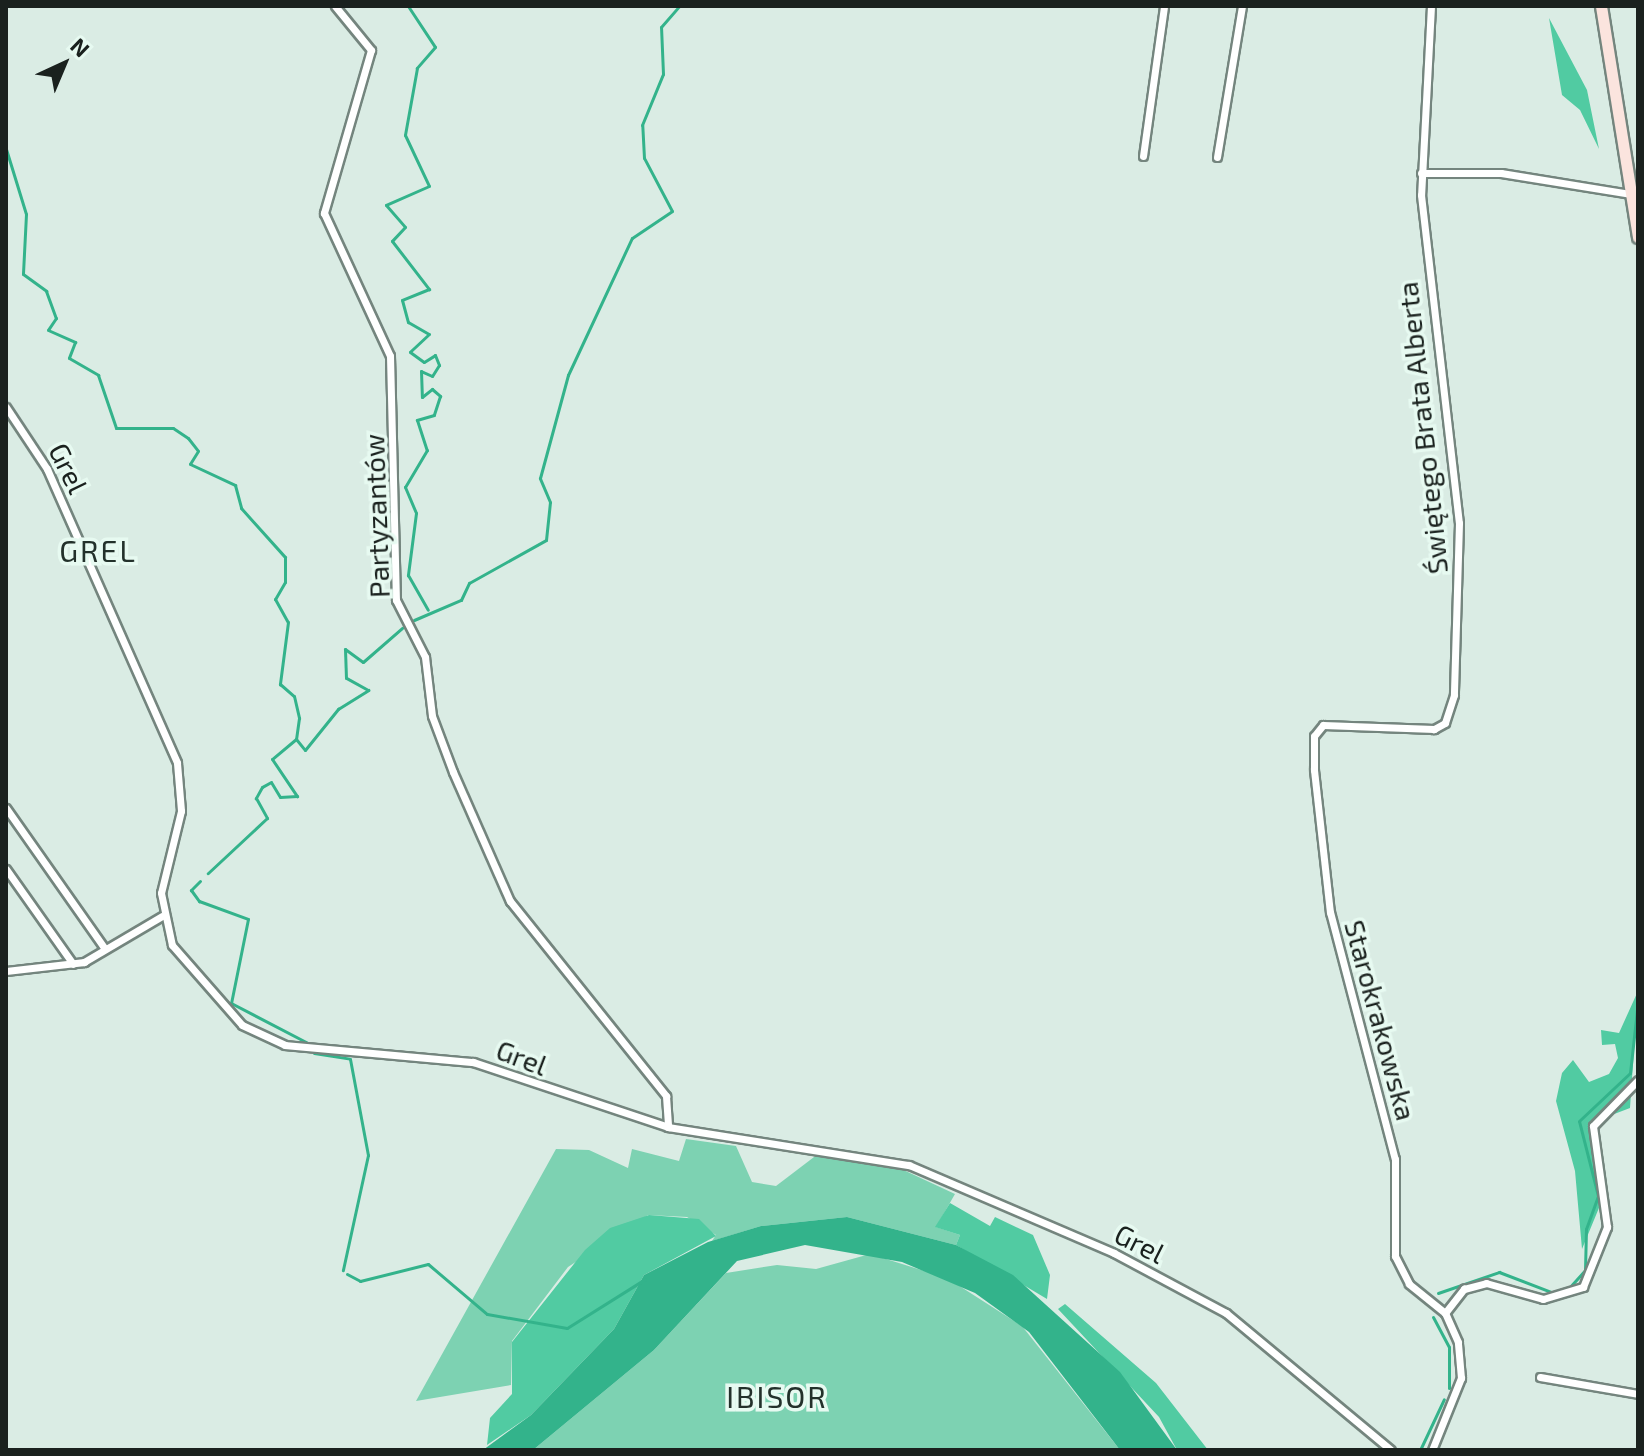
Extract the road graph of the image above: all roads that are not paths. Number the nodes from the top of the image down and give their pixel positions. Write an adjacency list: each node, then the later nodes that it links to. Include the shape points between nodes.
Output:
1 (335, 6): 20 (street, Partyzantów, via 371,50 324,213 390,356 396,600 425,657 432,716 453,772 510,901 666,1096)
2 (1164, 6): 6 (street)
3 (1242, 6): 7 (street)
4 (1431, 6): 8 (street, Świętego Brata Alberta)
5 (1601, 6): 9 (main road)
6 (1143, 156)
7 (1217, 157)
8 (1421, 173): 9 (street, via 1501,173); 12 (street, Świętego Brata Alberta, via 1459,523 1454,695 1445,723 1434,729)
9 (1631, 194): 10 (main road)
10 (1638, 237)
11 (6, 407): 15 (street, Grel, via 47,469 177,763 181,811 162,880)
12 (1326, 723): 21 (street, Starokrakowska, via 1314,740 1319,854 1395,1159 1395,1256 1409,1284)
13 (6, 808): 16 (street)
14 (6, 869): 17 (street)
15 (162, 916): 16 (street); 20 (street, Grel, via 189,971 263,1038 299,1047 445,1056)
16 (105, 949): 17 (street)
17 (73, 964): 18 (street)
18 (6, 971)
19 (1638, 1080): 21 (street, via 1593,1126 1607,1227 1583,1287 1543,1299 1486,1283 1464,1289)
20 (668, 1127): 24 (street, Grel, via 892,1159 1089,1242 1243,1324)
21 (1445, 1313): 25 (street, via 1458,1342 1461,1378)
22 (1540, 1377): 23 (street)
23 (1638, 1394)
24 (1391, 1450)
25 (1432, 1450)

